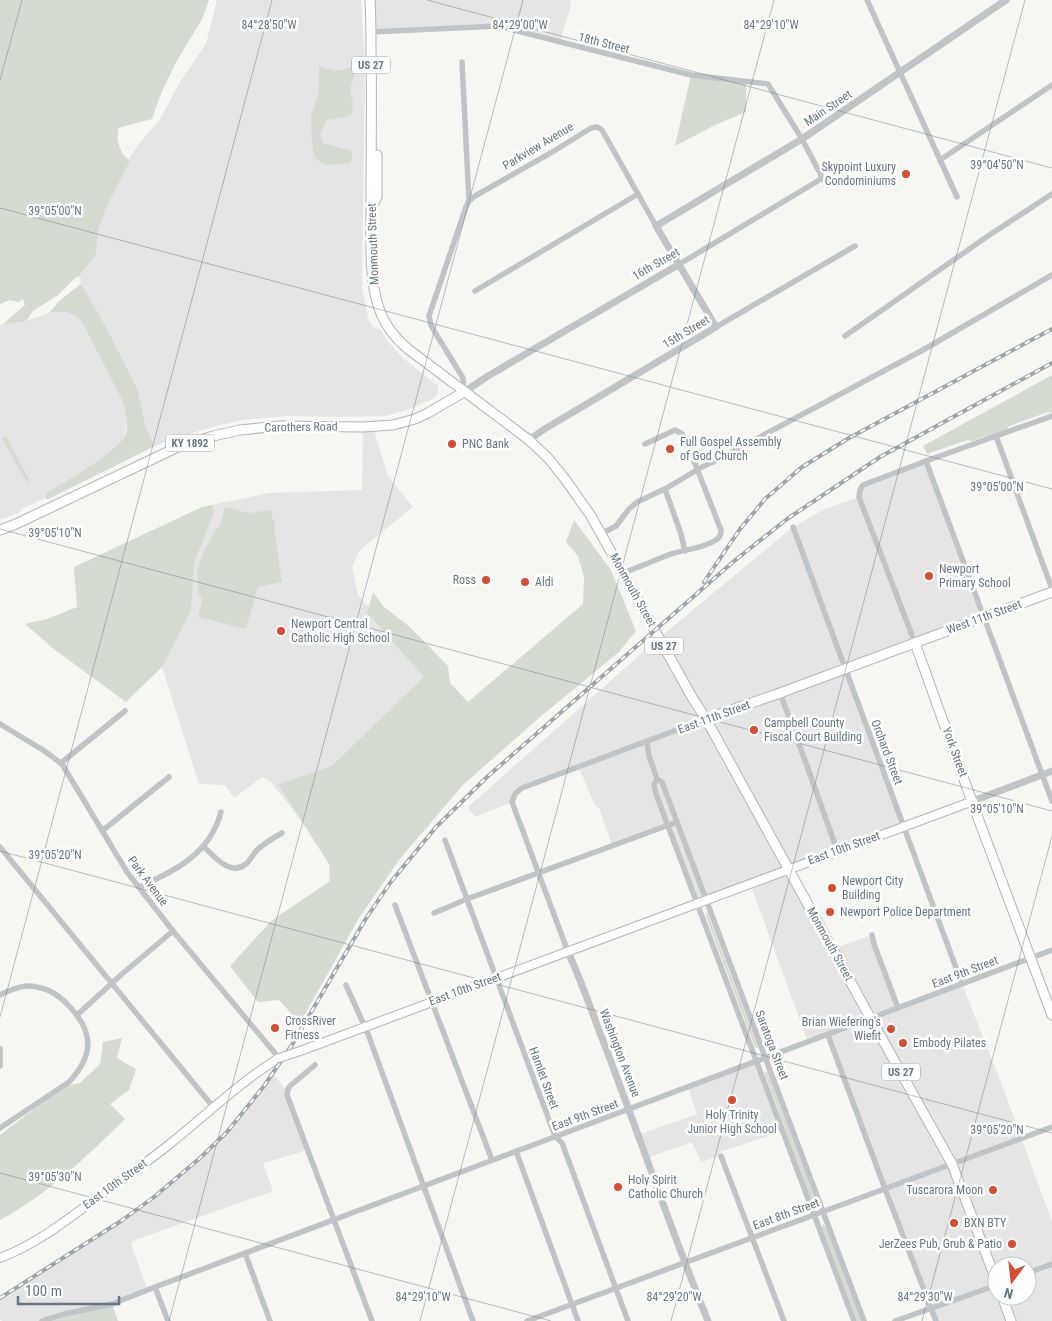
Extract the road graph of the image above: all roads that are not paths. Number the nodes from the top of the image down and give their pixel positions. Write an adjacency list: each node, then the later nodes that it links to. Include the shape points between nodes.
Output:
1 (370, 0): 4 (main road, US 27)
2 (867, 0): 6 (street)
3 (1006, 0): 6 (street, Main Street)
4 (371, 32): 8 (street, 18th Street, via 498,26 691,75 765,83 770,85); 21 (main road, Monmouth Street / US 27, via 372,131 377,139 377,197 371,209 378,306 393,334)
5 (462, 62): 13 (street)
6 (900, 72): 8 (street, Main Street); 9 (street)
7 (1052, 84): 9 (street)
8 (802, 138): 14 (street, Main Street); 16 (street, 16th Street, via 821,179)
9 (940, 160): 12 (street)
10 (638, 194): 13 (street, Parkview Avenue, via 602,130 594,127); 14 (street, Parkview Avenue); 18 (street)
11 (1052, 194): 20 (street)
12 (957, 197)
13 (469, 201): 21 (street, via 429,316 431,325 463,378)
14 (656, 226): 16 (street, Parkview Avenue)
15 (855, 246): 19 (street, 15th Street)
16 (678, 265): 19 (street, Parkview Avenue); 21 (street, 16th Street)
17 (1052, 275): 27 (street, via 938,341)
18 (475, 291)
19 (716, 328): 24 (street, 15th Street)
20 (845, 336)
21 (464, 392): 24 (main road, Monmouth Street / US 27); 30 (main road, Carothers Road / KY 1892, via 428,413 394,425 280,426 213,436 180,446)
22 (1052, 416): 23 (street)
23 (996, 436): 26 (street); 34 (street)
24 (529, 440): 31 (main road, Monmouth Street / US 27, via 569,485)
25 (644, 444): 27 (street, via 675,430 685,438)
26 (926, 460): 35 (street); 36 (street, York Street, via 863,485 859,497)
27 (698, 470): 28 (street); 32 (street, via 721,530 718,539)
28 (665, 490): 31 (street, via 628,508 616,526); 32 (street)
29 (792, 527): 37 (street, Orchard Street)
30 (0, 530)
31 (601, 534): 33 (main road, Monmouth Street / US 27)
32 (685, 551): 33 (street)
33 (623, 573): 40 (main road, Monmouth Street / US 27)
34 (1052, 590): 35 (main road, West 11th Street)
35 (984, 617): 36 (main road, West 11th Street); 45 (street)
36 (915, 643): 37 (main road, East 11th Street); 49 (main road, York Street)
37 (845, 669): 38 (main road, East 11th Street); 54 (street, Orchard Street)
38 (780, 693): 40 (main road, East 11th Street); 60 (street)
39 (125, 711): 43 (street)
40 (706, 719): 42 (street, East 11th Street); 61 (main road, Monmouth Street / US 27)
41 (0, 724): 43 (street, Park Avenue)
42 (647, 742): 47 (street, Saratoga Street); 48 (street, East 11th Street, via 522,788)
43 (61, 763): 55 (street, Park Avenue)
44 (1052, 771): 45 (street)
45 (1042, 775): 49 (street); 50 (street)
46 (169, 776): 55 (street)
47 (657, 779): 52 (street, Saratoga Street, via 662,782); 53 (street, Saratoga Street, via 654,785)
48 (515, 794): 62 (street, Washington Avenue, via 512,802)
49 (973, 800): 54 (main road, East 10th Street); 73 (main road, York Street)
50 (1052, 801)
51 (221, 812): 58 (street, via 218,824)
52 (676, 822): 53 (street); 65 (street, Saratoga Street)
53 (667, 824): 62 (street); 66 (street, Saratoga Street)
54 (904, 826): 60 (main road, East 10th Street); 76 (street, Orchard Street)
55 (102, 831): 63 (street, Park Avenue)
56 (282, 832): 58 (street, via 240,867 223,865)
57 (446, 840): 64 (street, Hamlet Street)
58 (203, 846): 63 (street, via 185,864)
59 (0, 847): 75 (street)
60 (837, 850): 61 (main road, East 10th Street)
61 (789, 868): 65 (main road, East 10th Street); 83 (main road, Monmouth Street / US 27)
62 (539, 872): 64 (street); 72 (street, Washington Avenue)
63 (139, 887): 69 (street, Park Avenue)
64 (467, 899): 68 (street); 74 (street, Hamlet Street)
65 (706, 899): 66 (main road, East 10th Street); 88 (street, Saratoga Street)
66 (697, 902): 72 (main road, East 10th Street); 89 (street, Saratoga Street)
67 (395, 904): 79 (street)
68 (434, 913)
69 (173, 931): 75 (street); 87 (street, Park Avenue)
70 (872, 935): 80 (street)
71 (1052, 950): 73 (street, East 9th Street)
72 (568, 952): 74 (main road, East 10th Street); 93 (street, Washington Avenue)
73 (1030, 958): 76 (street, East 9th Street); 82 (main road, York Street)
74 (497, 978): 79 (main road, East 10th Street); 96 (street, Hamlet Street)
75 (112, 984): 81 (street); 92 (street)
76 (962, 984): 80 (street, East 9th Street)
77 (346, 985): 84 (street)
78 (0, 995): 81 (street, via 24,986 38,987 64,1001)
79 (432, 1002): 84 (main road, East 10th Street); 99 (street)
80 (898, 1008): 83 (street, East 9th Street)
81 (77, 1015): 95 (street, via 83,1022 88,1039 83,1064 69,1082)
82 (1052, 1015)
83 (871, 1018): 85 (street, East 9th Street); 100 (main road, Monmouth Street / US 27)
84 (366, 1027): 87 (main road, East 10th Street, bridge); 101 (street)
85 (828, 1035): 88 (street, East 9th Street); 102 (street)
86 (0, 1049): 91 (street)
87 (279, 1058): 92 (main road, East 10th Street)
88 (766, 1058): 89 (street, East 9th Street); 103 (street, Saratoga Street)
89 (757, 1061): 93 (street, East 9th Street); 104 (street, Saratoga Street)
90 (314, 1065): 105 (street, via 290,1086 287,1095)
91 (0, 1066)
92 (214, 1108): 109 (main road, East 10th Street, via 62,1224)
93 (629, 1109): 96 (street, East 9th Street); 110 (street, Washington Avenue)
94 (1052, 1127): 100 (street, East 8th Street)
95 (0, 1128)
96 (556, 1136): 97 (street, East 9th Street); 115 (street, Hamlet Street, via 562,1143)
97 (516, 1151): 99 (street, East 9th Street); 116 (street)
98 (721, 1156): 106 (street)
99 (492, 1160): 101 (street, East 9th Street)
100 (952, 1164): 102 (street, East 8th Street); 108 (main road, Monmouth Street / US 27)
101 (425, 1186): 105 (street, East 9th Street); 123 (street)
102 (885, 1189): 103 (street, East 8th Street); 118 (street)
103 (823, 1211): 104 (street, East 8th Street); 130 (street, Saratoga Street)
104 (814, 1215): 106 (street, East 8th Street); 129 (street, Saratoga Street)
105 (334, 1219): 107 (street, East 9th Street); 122 (street)
106 (752, 1238): 110 (street, East 8th Street); 128 (street)
107 (246, 1253): 113 (street, East 9th Street); 121 (street)
108 (987, 1257)
109 (0, 1258)
110 (684, 1262): 115 (street, East 8th Street); 127 (street, Washington Avenue)
111 (1052, 1264): 112 (street)
112 (1037, 1269)
113 (155, 1287): 119 (street, East 9th Street, via 112,1304); 120 (street)
114 (987, 1287): 118 (street)
115 (615, 1288): 116 (street, East 8th Street); 126 (street, Hamlet Street)
116 (572, 1304): 124 (street, East 8th Street); 125 (street)
117 (1006, 1306): 133 (main road)
118 (931, 1307): 131 (street); 132 (street)
119 (42, 1321)
120 (168, 1321)
121 (270, 1321)
122 (372, 1321)
123 (474, 1321)
124 (527, 1321)
125 (578, 1321)
126 (628, 1321)
127 (708, 1321)
128 (784, 1321)
129 (854, 1321)
130 (864, 1321)
131 (895, 1321)
132 (936, 1321)
133 (1011, 1321)

